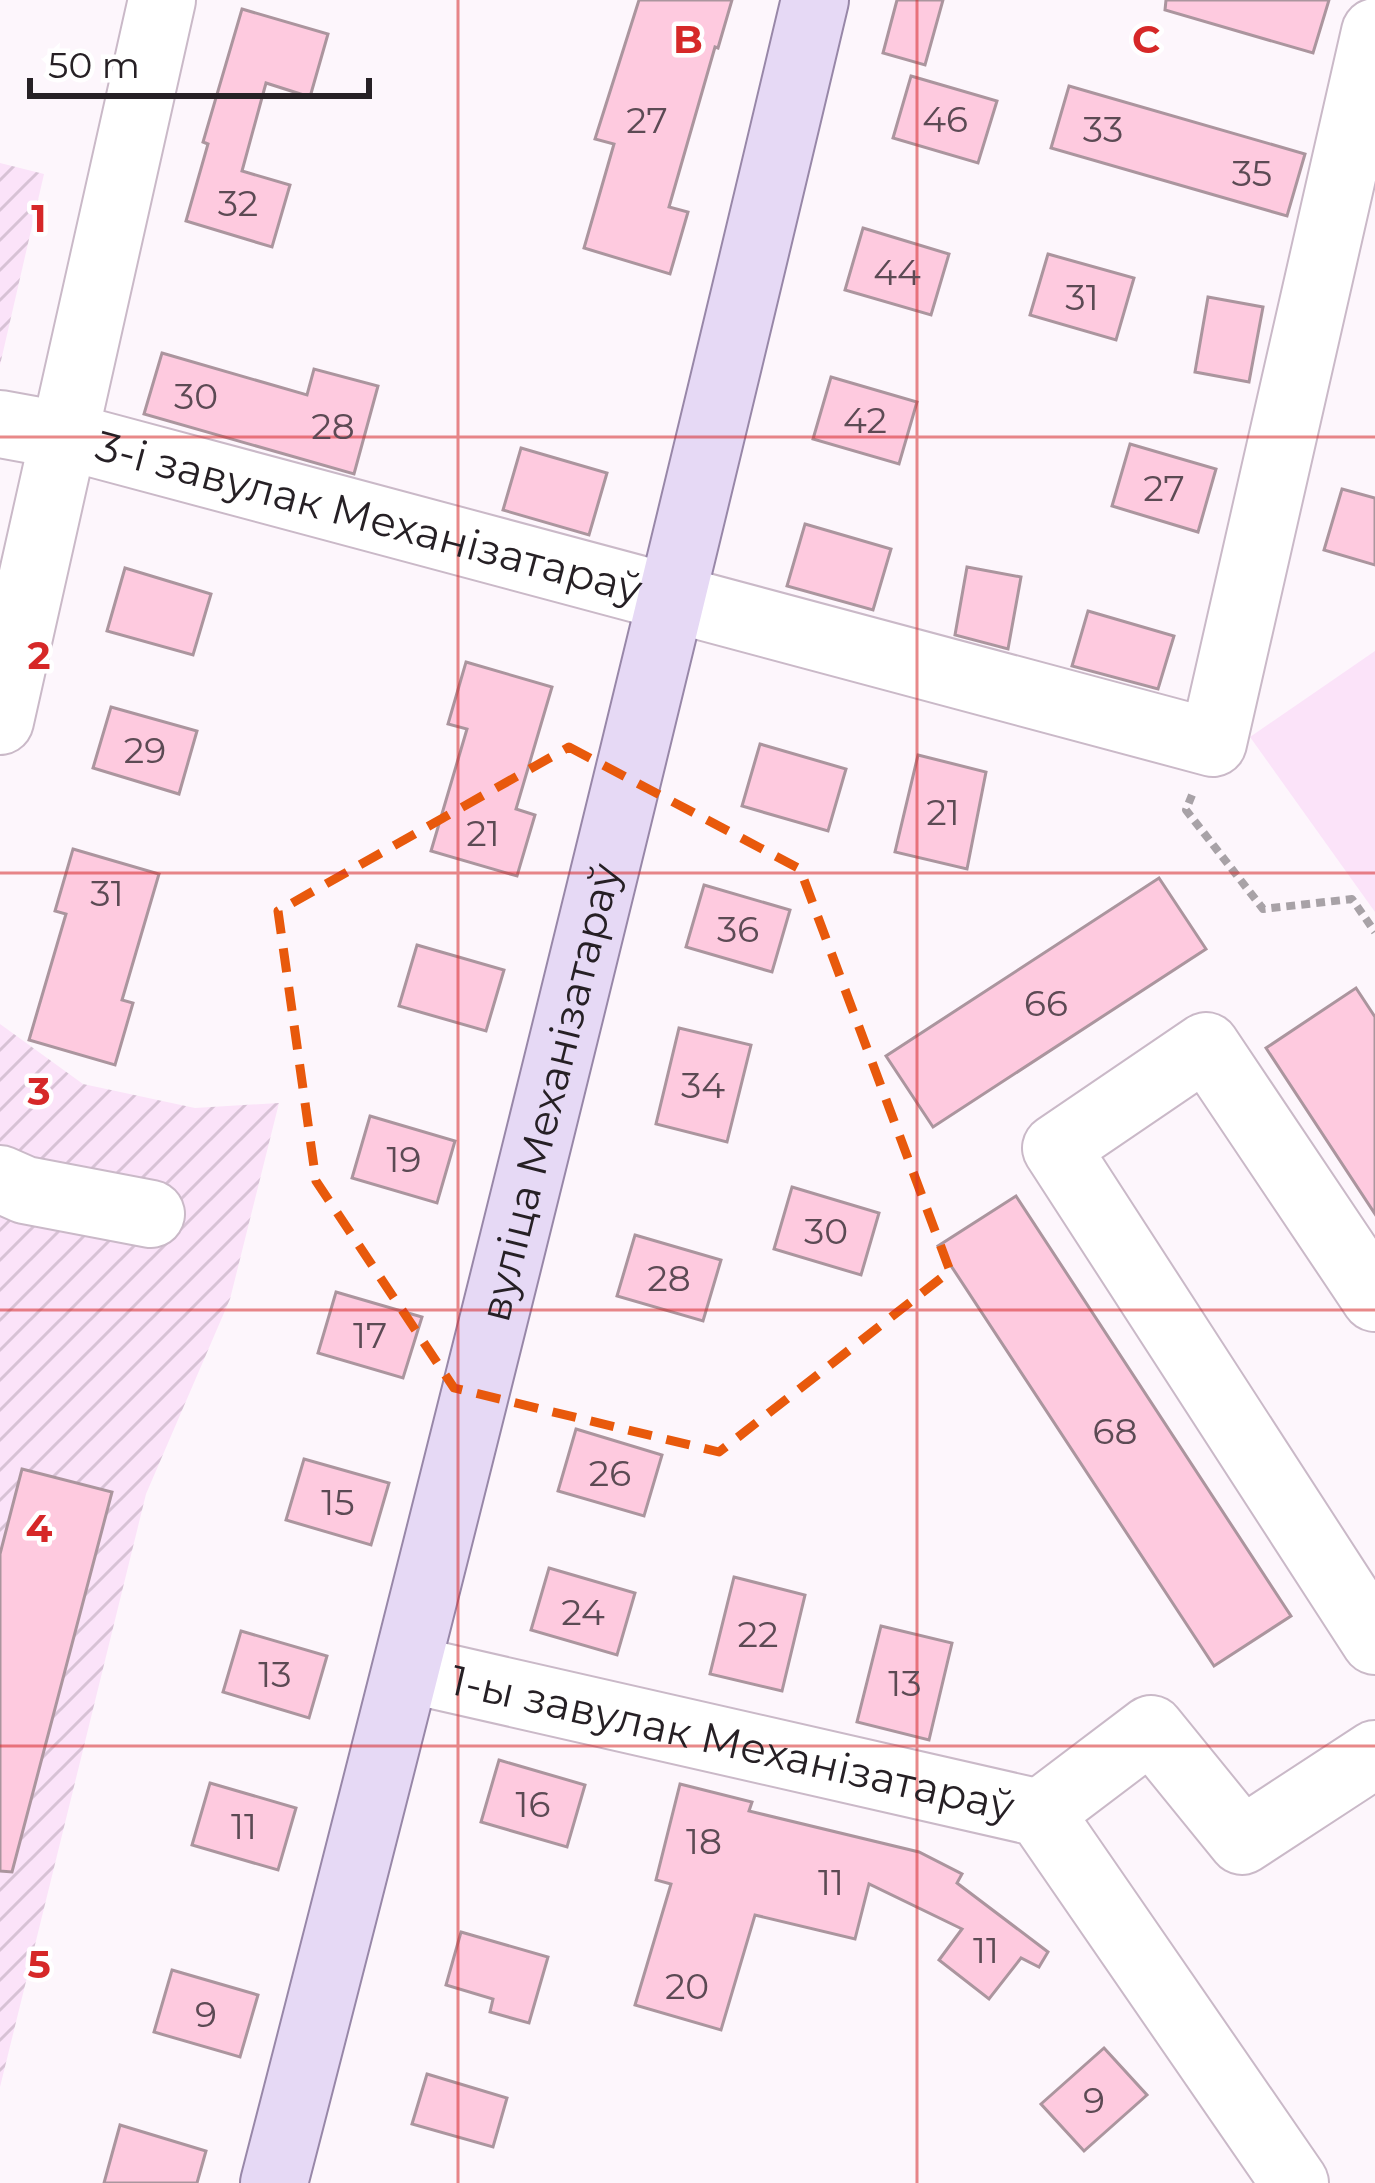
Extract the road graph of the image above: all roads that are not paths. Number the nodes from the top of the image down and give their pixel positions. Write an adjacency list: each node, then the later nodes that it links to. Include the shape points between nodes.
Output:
1 (162, 0): 5 (street)
2 (815, 0): 6 (main road, вуліца Механізатараў)
3 (1375, 32): 6 (street, via 1213,743)
4 (0, 424): 5 (street, 3-і завулак Механізатараў)
5 (66, 436): 6 (street, 3-і завулак Механізатараў); 7 (street)
6 (674, 598): 12 (main road, вуліца Механізатараў)
7 (0, 721)
8 (0, 1179): 9 (street)
9 (151, 1214)
10 (1375, 1298): 11 (street, via 1206,1046 1056,1148)
11 (1375, 1641)
12 (407, 1669): 14 (street, 1-ы завулак Механізатараў); 15 (main road, вуліца Механізатараў)
13 (1375, 1754): 14 (street, via 1242,1841 1151,1729)
14 (1040, 1813): 16 (street, 1-ы завулак Механізатараў)
15 (274, 2183)
16 (1295, 2183)

